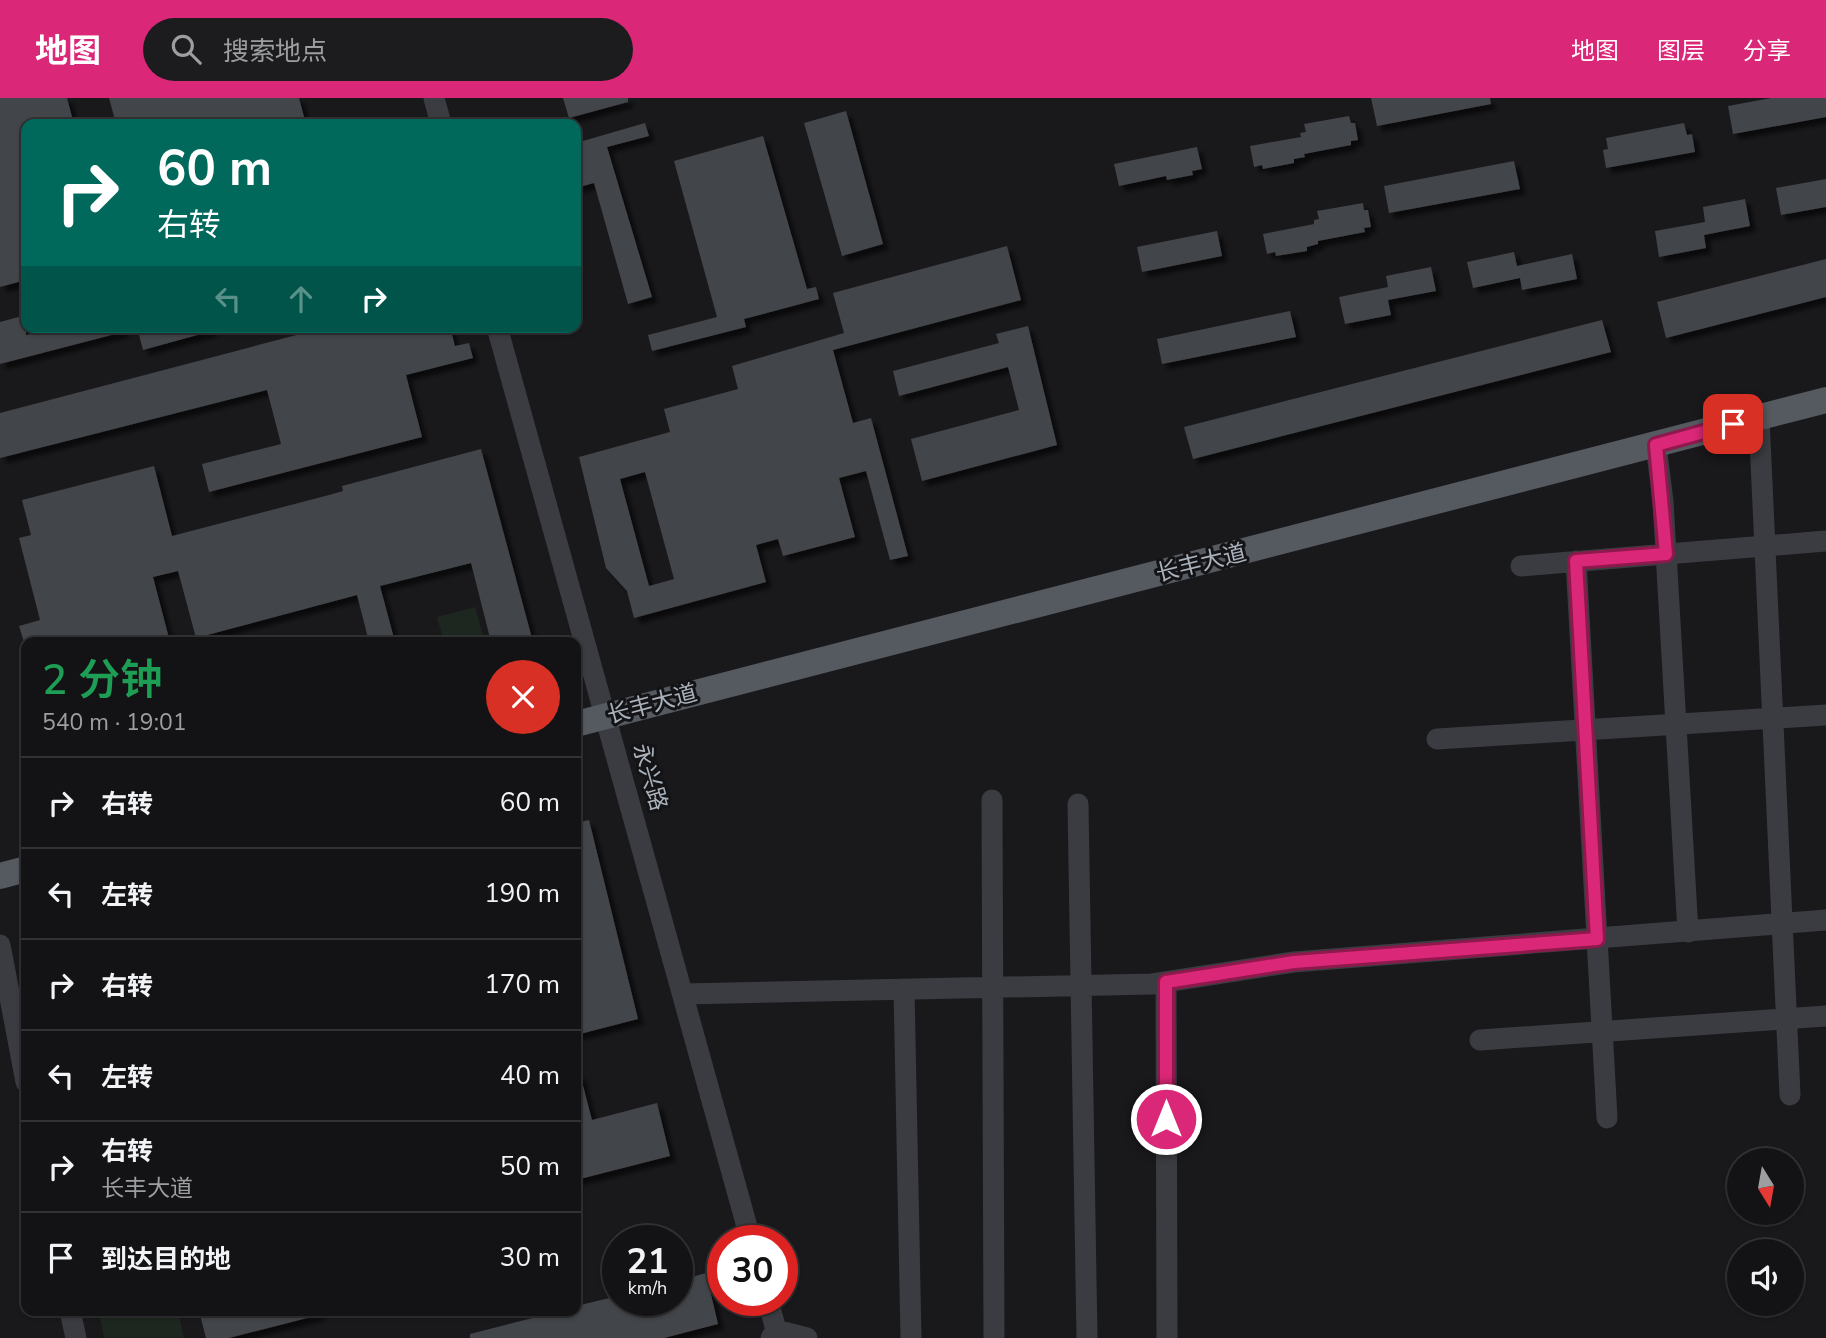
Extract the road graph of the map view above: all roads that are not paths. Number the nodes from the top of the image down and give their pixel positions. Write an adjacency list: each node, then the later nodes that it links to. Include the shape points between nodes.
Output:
1 (433, 98): 2 (street)
2 (439, 119)
3 (499, 333): 13 (street, 永兴路)
4 (1826, 400): 5 (main road, 长丰大道)
5 (1759, 418): 6 (main road, 长丰大道); 8 (street)
6 (1656, 445): 9 (street); 13 (main road, 长丰大道)
7 (1826, 541): 8 (street)
8 (1765, 546): 9 (street); 14 (street)
9 (1666, 554): 10 (street); 16 (street)
10 (1576, 561): 11 (street); 17 (street)
11 (1521, 566)
12 (1826, 715): 14 (street)
13 (605, 716): 15 (main road, 长丰大道); 32 (street, 永兴路)
14 (1772, 718): 16 (street); 24 (street)
15 (581, 723)
16 (1676, 724): 17 (street); 25 (street)
17 (1585, 730): 18 (street); 26 (street)
18 (1437, 739)
19 (992, 800): 30 (street)
20 (1078, 804): 29 (street)
21 (21, 870): 22 (main road)
22 (0, 876)
23 (1826, 920): 24 (street)
24 (1782, 924): 25 (street); 34 (street)
25 (1688, 932): 26 (street)
26 (1597, 939): 28 (street, via 1294,962); 35 (street)
27 (0, 945): 37 (street)
28 (1166, 982): 29 (street); 49 (street)
29 (1081, 986): 30 (street); 48 (street)
30 (993, 987): 31 (street); 47 (street)
31 (904, 989): 32 (street); 46 (street)
32 (683, 995): 40 (street, 永兴路)
33 (1826, 1016): 34 (street)
34 (1786, 1019): 35 (street); 38 (street)
35 (1602, 1031): 36 (street); 39 (street)
36 (1480, 1040)
37 (21, 1056)
38 (1790, 1095)
39 (1607, 1118)
40 (747, 1225)
41 (72, 1316): 44 (street)
42 (771, 1316): 43 (street)
43 (774, 1334): 45 (street)
44 (76, 1338)
45 (807, 1338)
46 (911, 1338)
47 (994, 1338)
48 (1087, 1338)
49 (1167, 1338)

